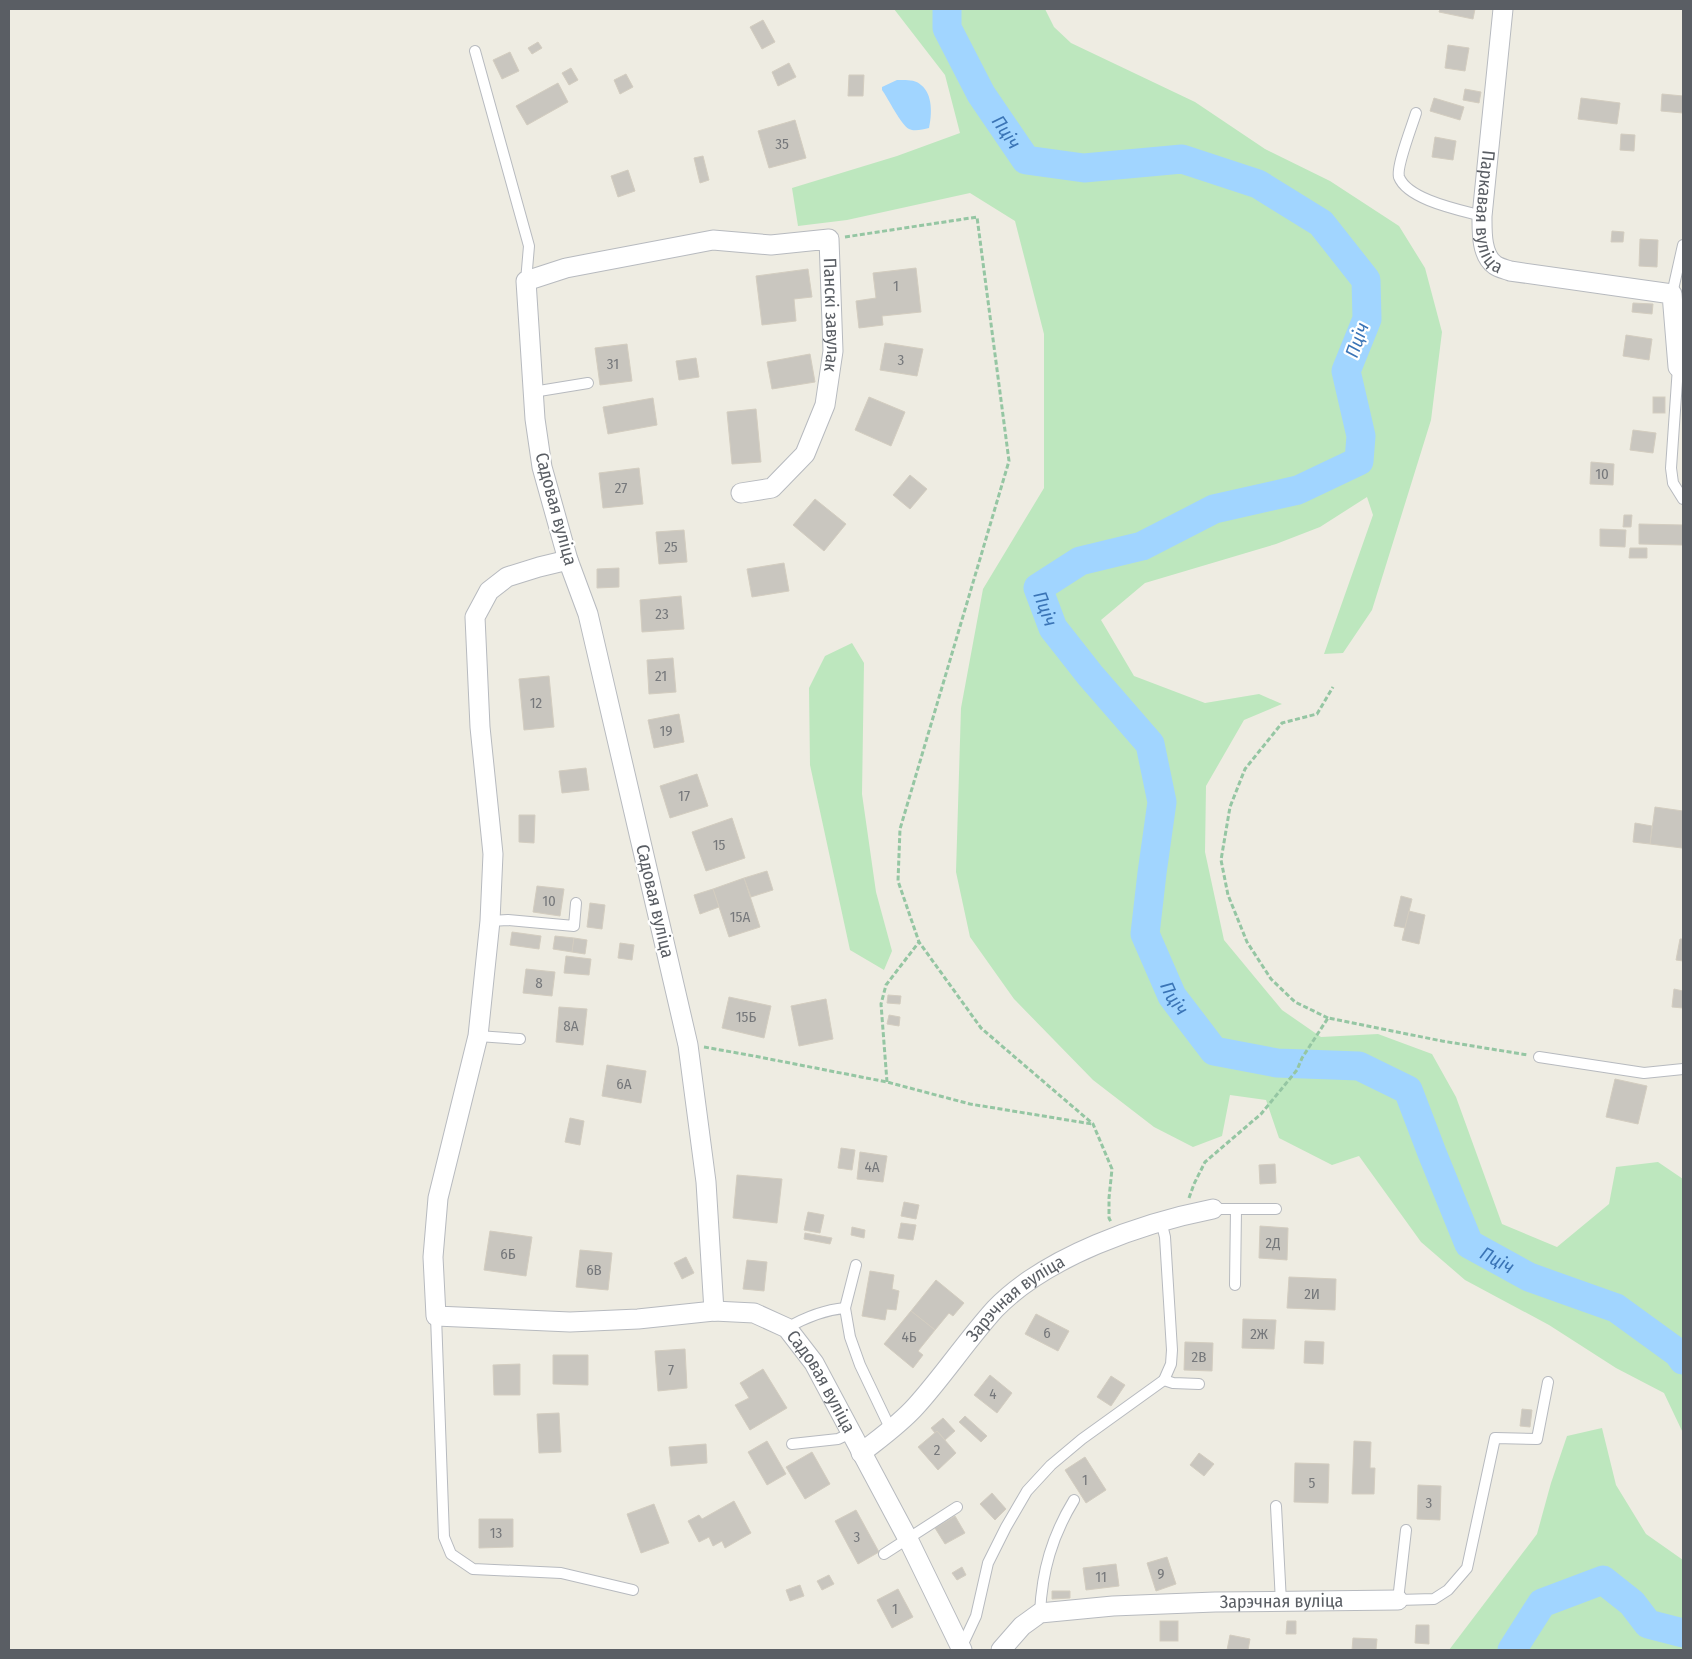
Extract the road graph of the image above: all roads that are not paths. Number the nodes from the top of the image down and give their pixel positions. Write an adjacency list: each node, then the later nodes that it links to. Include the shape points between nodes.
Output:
1 (1503, 9): 4 (street, Паркавая вуліца)
2 (475, 51): 6 (lane, via 529,246)
3 (1416, 114): 4 (lane, via 1399,177 1408,189 1422,198)
4 (1482, 216): 7 (street, Паркавая вуліца, via 1487,254 1495,265 1510,271)
5 (1683, 245): 7 (lane)
6 (526, 281): 10 (street, Садовая вуліца); 11 (street, Панскі завулак, via 566,268 713,240 771,246 830,239 833,351 825,405 804,454 772,488)
7 (1672, 294): 8 (street)
8 (1681, 369): 12 (lane, via 1670,468 1673,483)
9 (588, 383): 10 (lane)
10 (533, 392): 13 (street, Садовая вуліца, via 542,467)
11 (741, 494)
12 (1683, 499)
13 (568, 560): 15 (street, via 507,577 488,591 475,617 480,726 493,854); 27 (street, Садовая вуліца, via 588,614 688,1045 706,1182)
14 (576, 903): 15 (lane, via 574,926)
15 (490, 921): 16 (street)
16 (478, 1036): 17 (lane); 28 (street, via 438,1198 434,1256)
17 (520, 1039)
18 (1539, 1057): 19 (lane, via 1644,1073)
19 (1683, 1069)
20 (1213, 1209): 21 (lane); 23 (street, Зарэчная вуліца)
21 (1236, 1209): 22 (lane); 25 (lane)
22 (1276, 1209)
23 (1161, 1221): 30 (lane, via 1165,1237 1172,1350); 33 (street, Зарэчная вуліца, via 1118,1236 1028,1280 995,1310)
24 (856, 1265): 26 (lane)
25 (1235, 1285)
26 (845, 1308): 29 (lane, via 808,1316); 33 (lane, via 850,1337 860,1365)
27 (714, 1311): 28 (street, via 570,1322); 29 (street, Садовая вуліца, via 754,1313)
28 (436, 1316): 43 (lane, via 444,1537 451,1554 473,1569 561,1573)
29 (786, 1328): 34 (street, Садовая вуліца, via 814,1362)
30 (1164, 1380): 32 (lane); 47 (lane, via 1082,1439 1027,1491 988,1563 976,1616)
31 (1548, 1382): 44 (lane, via 1537,1439 1495,1438 1467,1568 1448,1590 1434,1599)
32 (1199, 1384)
33 (892, 1430): 36 (street, Зарэчная вуліца)
34 (850, 1433): 35 (lane, via 838,1439); 36 (street, Садовая вуліца)
35 (792, 1444)
36 (861, 1452): 41 (street, Садовая вуліца)
37 (1074, 1500): 46 (lane, via 1062,1519 1050,1551)
38 (1276, 1506): 45 (lane)
39 (957, 1507): 41 (lane)
40 (1406, 1530): 44 (lane)
41 (908, 1540): 42 (lane); 47 (street, Садовая вуліца)
42 (884, 1554)
43 (633, 1590)
44 (1398, 1600): 45 (street, Зарэчная вуліца)
45 (1281, 1602): 46 (street, Зарэчная вуліца, via 1113,1606)
46 (1040, 1613): 48 (street, via 1022,1626)
47 (962, 1649)
48 (1000, 1650)

